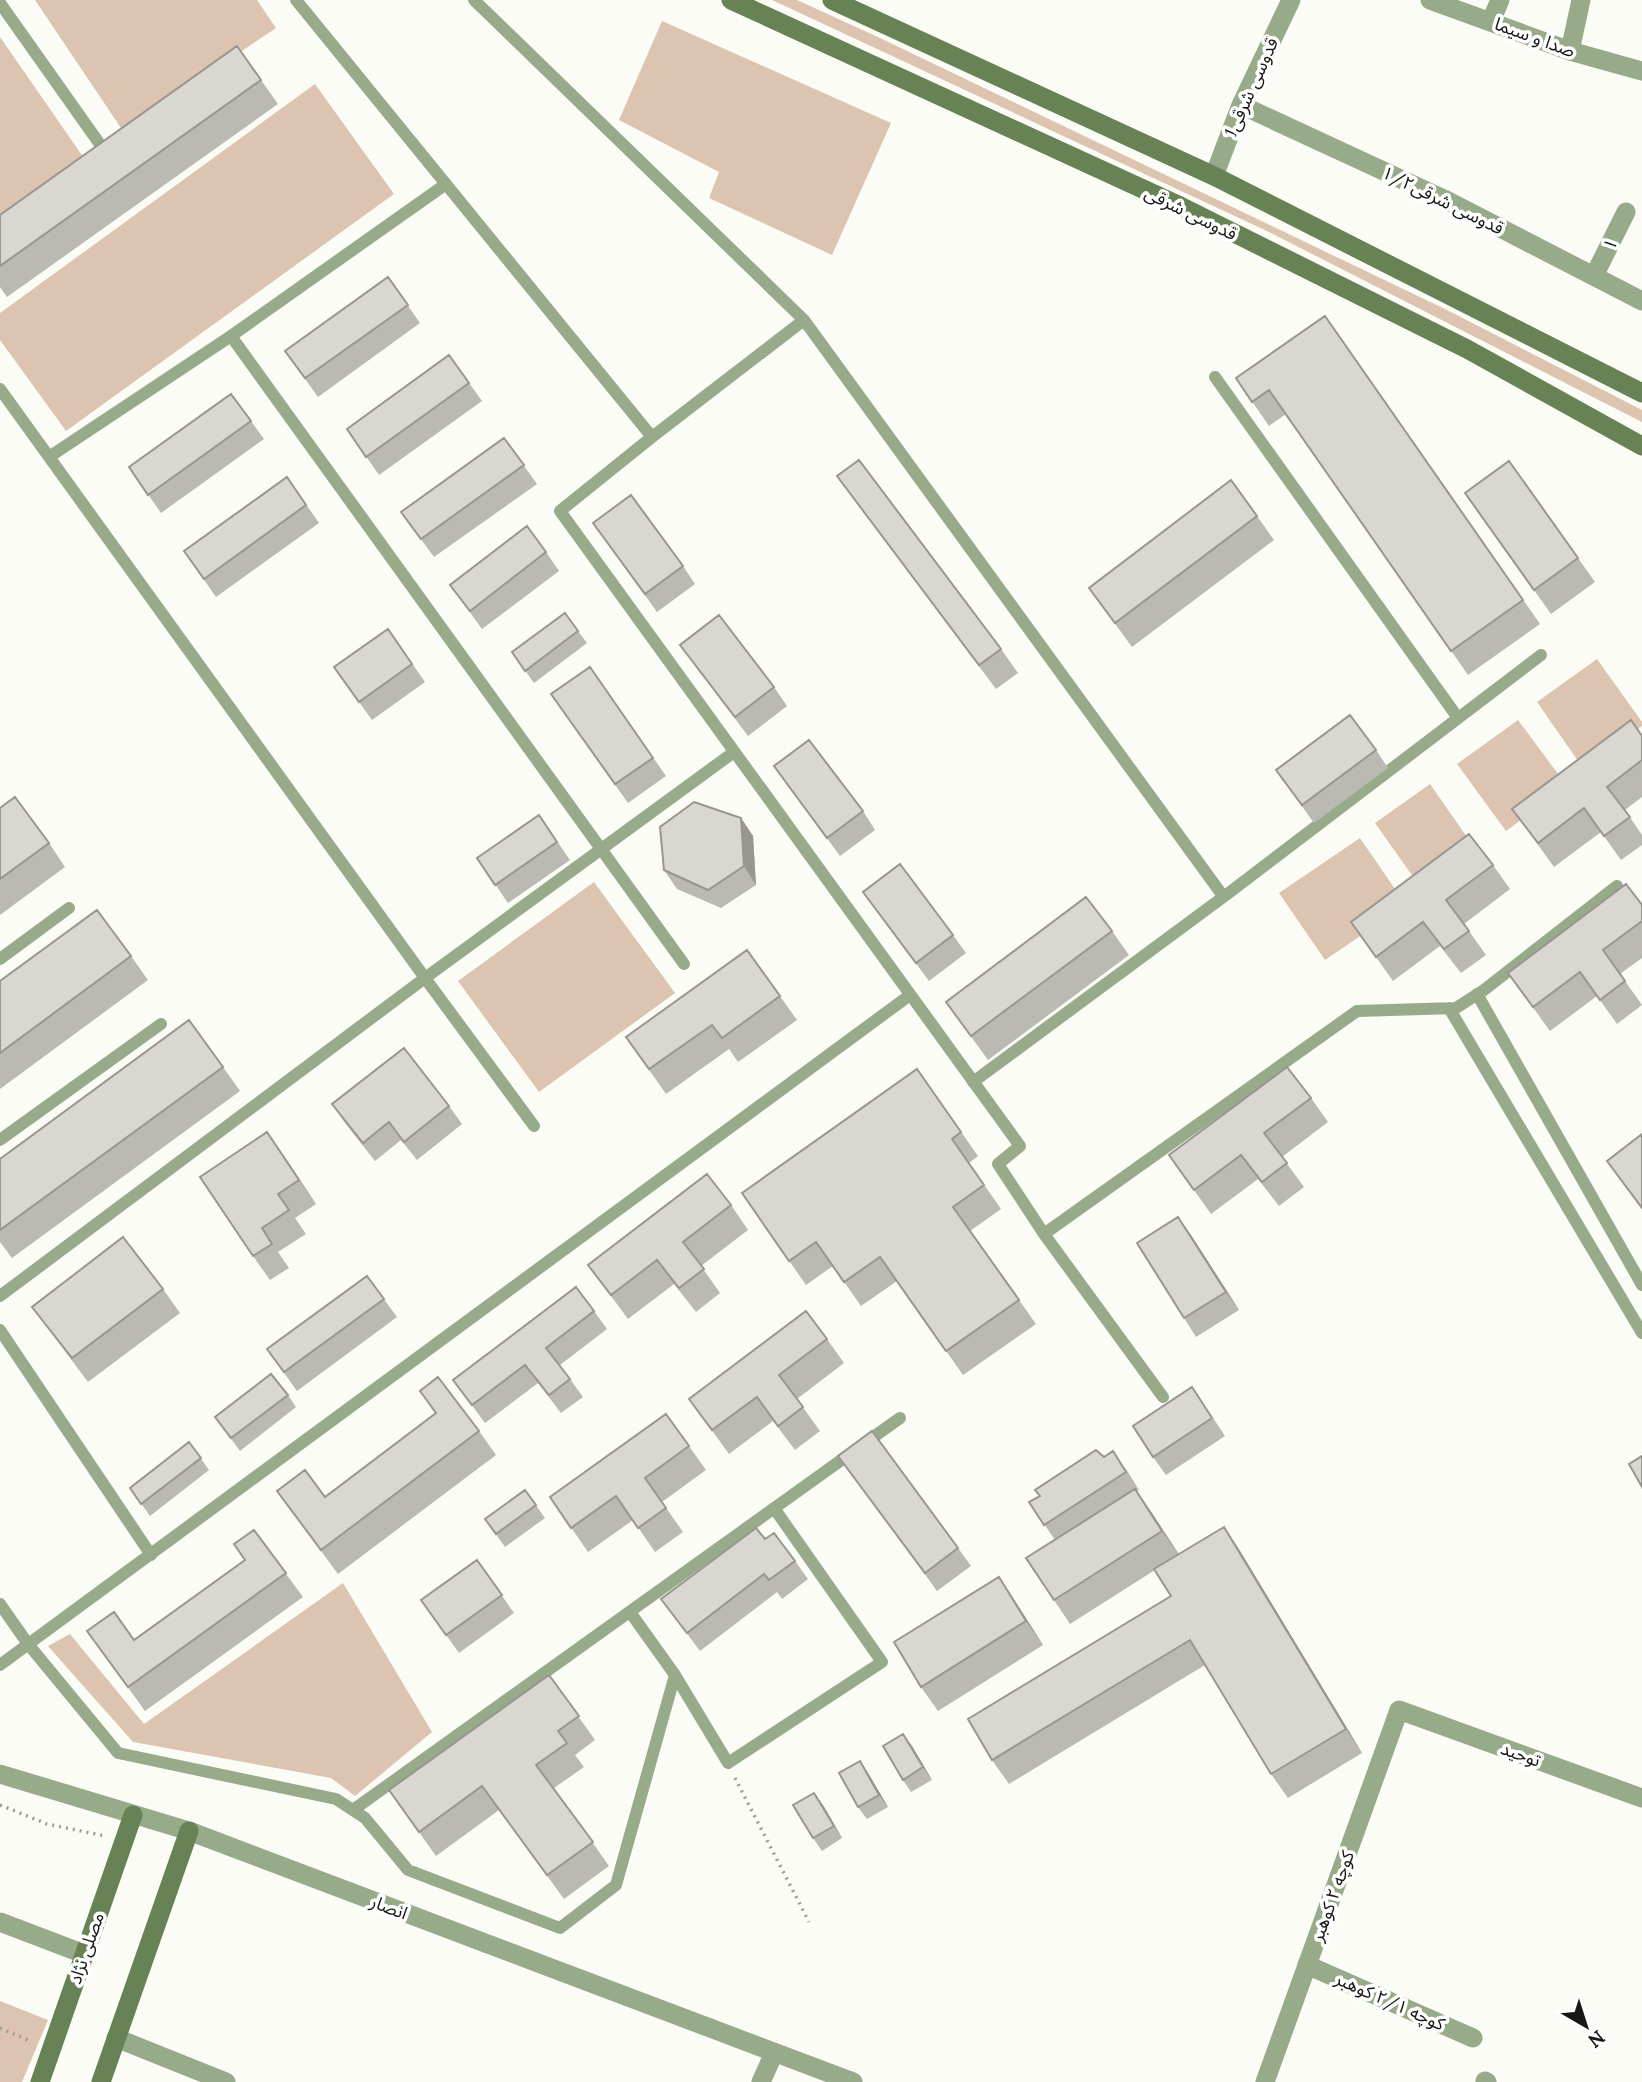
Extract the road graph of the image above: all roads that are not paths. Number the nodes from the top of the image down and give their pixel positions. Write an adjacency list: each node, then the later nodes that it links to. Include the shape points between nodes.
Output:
1 (296, 0): 16 (lane)
2 (474, 0): 20 (lane)
3 (731, 0): 26 (main road, قدوسی شرقی, via 1180,206 1467,349)
4 (832, 0): 15 (main road)
5 (1291, 0): 13 (street, 1قدوسی شرقی)
6 (1430, 0): 10 (street, صدا و سیما)
7 (1500, 0): 10 (street)
8 (1581, 0): 11 (street)
9 (0, 3): 14 (lane)
10 (1491, 21): 11 (street, صدا و سیما)
11 (1570, 51): 12 (street, صدا و سیما)
12 (1641, 69)
13 (1241, 105): 15 (street, 1قدوسی شرقی); 18 (street, قدوسی شرقی۱/۲, via 1444,199)
14 (104, 150)
15 (1214, 176): 24 (main road)
16 (446, 184): 21 (lane); 25 (lane)
17 (1626, 212): 18 (street, ۱)
18 (1594, 276): 19 (street, قدوسی شرقی۱/۲)
19 (1642, 301)
20 (803, 320): 25 (lane); 33 (lane)
21 (231, 336): 27 (lane); 31 (lane)
22 (1215, 377): 29 (lane)
23 (0, 389): 27 (lane)
24 (1642, 393)
25 (652, 437): 30 (lane, via 560,511)
26 (1642, 446)
27 (49, 457): 37 (lane)
28 (1541, 655): 29 (lane)
29 (1458, 718): 33 (lane)
30 (734, 752): 31 (lane); 39 (lane)
31 (602, 850): 36 (lane); 37 (lane)
32 (1617, 886): 38 (lane)
33 (1223, 896): 42 (lane)
34 (69, 908): 35 (lane)
35 (0, 959)
36 (684, 964)
37 (425, 978): 43 (lane); 47 (lane)
38 (1477, 994): 40 (lane); 46 (lane)
39 (910, 995): 42 (lane); 53 (lane)
40 (1449, 1008): 45 (lane, via 1357,1011); 49 (lane)
41 (161, 1024): 44 (lane)
42 (973, 1082): 45 (lane, via 1020,1146 998,1164)
43 (534, 1126)
44 (0, 1140)
45 (1044, 1234): 50 (lane)
46 (1642, 1284)
47 (0, 1296)
48 (0, 1330): 53 (lane)
49 (1642, 1333)
50 (1163, 1397)
51 (900, 1418): 52 (lane)
52 (774, 1508): 55 (lane); 58 (lane, via 882,1662 728,1763)
53 (151, 1555): 56 (lane)
54 (0, 1604): 56 (lane)
55 (630, 1612): 58 (lane); 62 (lane)
56 (28, 1644): 57 (lane); 62 (lane, via 118,1753 336,1799)
57 (0, 1665)
58 (675, 1675): 62 (lane, via 616,1885 560,1928 408,1870 365,1818)
59 (1399, 1710): 61 (street, توحید); 67 (street, کوچه ۲ کوهبر)
60 (0, 1774): 63 (street, انصار)
61 (1642, 1798)
62 (353, 1811)
63 (133, 1815): 64 (street, انصار); 66 (main road, مصلی نژاد)
64 (189, 1831): 68 (main road); 70 (street, انصار)
65 (0, 1922): 66 (street)
66 (83, 1954): 71 (main road, مصلی نژاد)
67 (1307, 1965): 69 (street, کوچه ۲/۱ کوهبر); 76 (street, کوچه ۲ کوهبر)
68 (116, 2038): 72 (main road); 73 (street)
69 (1473, 2038)
70 (774, 2053): 74 (street); 75 (street, انصار)
71 (40, 2082)
72 (102, 2082)
73 (226, 2082)
74 (761, 2082)
75 (853, 2082)
76 (1265, 2082)

